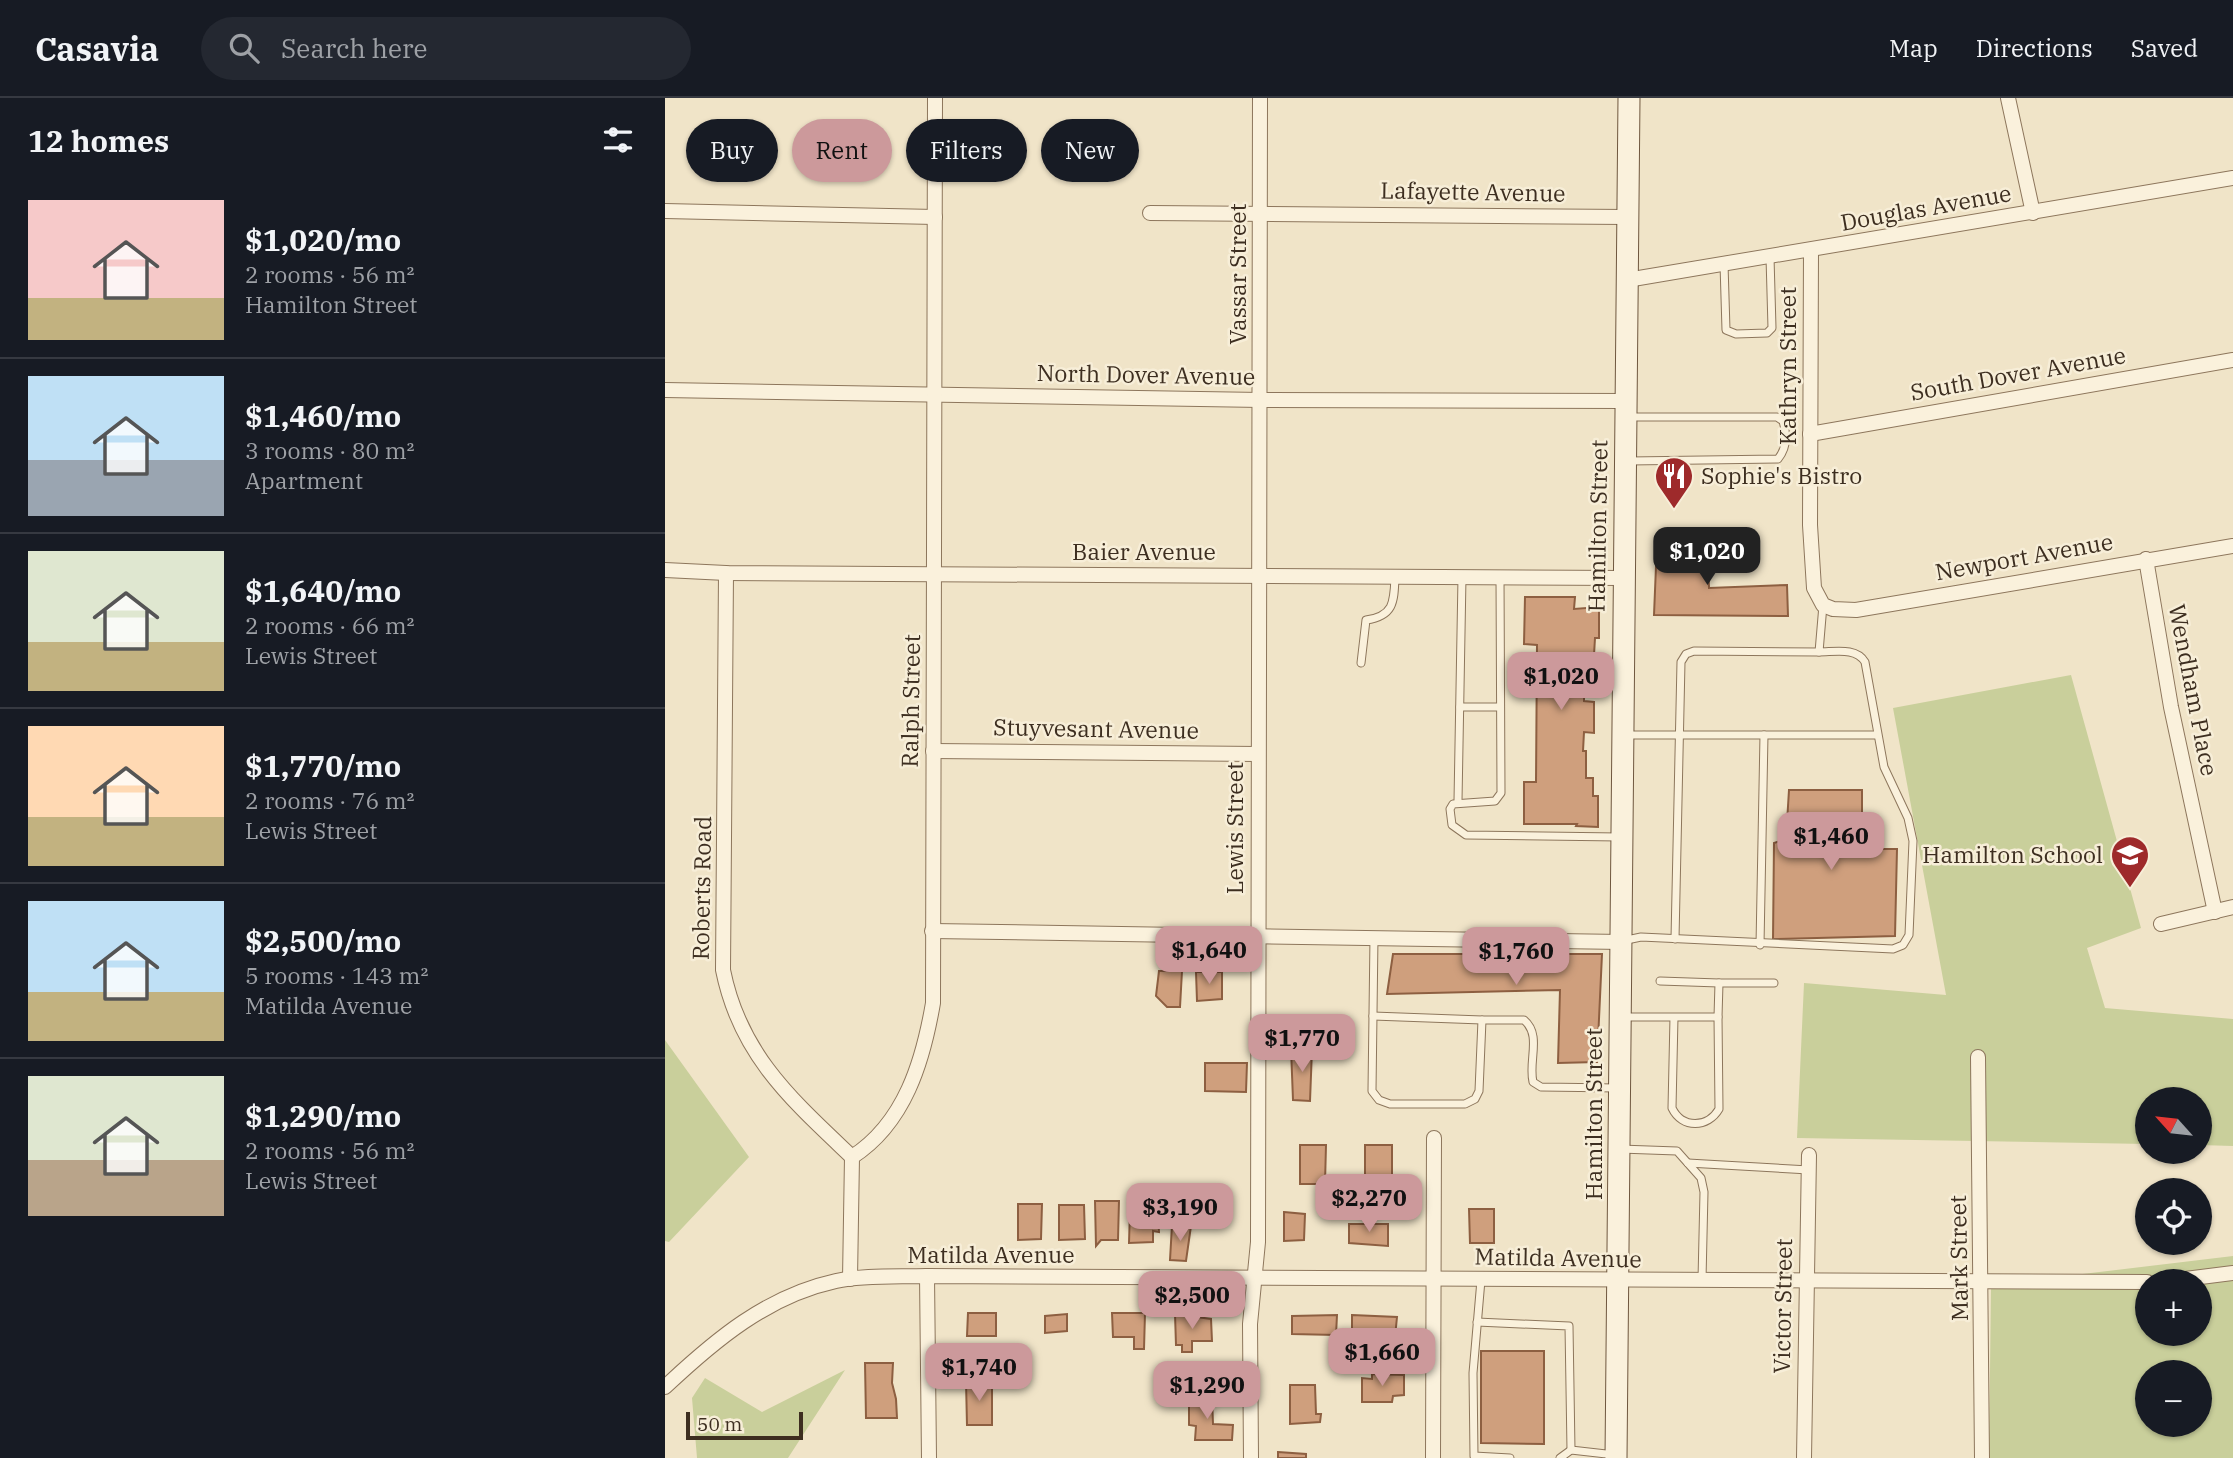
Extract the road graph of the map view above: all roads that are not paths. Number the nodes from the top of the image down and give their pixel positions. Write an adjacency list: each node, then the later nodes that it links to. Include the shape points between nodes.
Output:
1 (935, 98): 10 (street, Ralph Street)
2 (1260, 98): 7 (street, Vassar Street)
3 (1629, 98): 11 (street, Hamilton Street)
4 (2008, 98): 9 (street)
5 (2233, 178): 9 (street, Douglas Avenue)
6 (665, 211): 10 (street)
7 (1261, 211): 8 (street, Lafayette Avenue); 11 (street, Lafayette Avenue); 19 (street, Vassar Street)
8 (1150, 213)
9 (2033, 213): 12 (street, Douglas Avenue)
10 (935, 217): 18 (street, Ralph Street)
11 (1627, 217): 15 (street, Hamilton Street)
12 (1811, 250): 13 (street, Douglas Avenue); 21 (street, Kathryn Street)
13 (1770, 257): 14 (street, Douglas Avenue); 14 (lane, via 1772,328 1767,333 1726,330)
14 (1724, 264): 15 (street, Douglas Avenue)
15 (1627, 280): 20 (street, Hamilton Street)
16 (2233, 360): 21 (street, South Dover Avenue)
17 (665, 390): 18 (street, North Dover Avenue)
18 (935, 393): 19 (street, North Dover Avenue); 27 (street, Ralph Street)
19 (1261, 400): 20 (street, North Dover Avenue); 28 (street, Vassar Street)
20 (1626, 409): 22 (street, Hamilton Street); 22 (lane, via 1777,416 1786,429 1785,451 1770,461)
21 (1810, 435): 33 (street, Kathryn Street, via 1814,588)
22 (1625, 461): 32 (street, Hamilton Street)
23 (2233, 546): 24 (street, Newport Avenue)
24 (2146, 559): 33 (street, Newport Avenue, via 1856,610); 47 (street, Wendham Place, via 2171,707)
25 (665, 570): 26 (street, Baier Avenue)
26 (726, 573): 27 (street, Baier Avenue); 67 (street, Roberts Road, via 723,970 727,993 740,1031 770,1074)
27 (936, 574): 28 (street, Baier Avenue); 42 (street, Ralph Street)
28 (1260, 576): 29 (street, Baier Avenue); 43 (street, Lewis Street)
29 (1395, 576): 30 (street, Baier Avenue); 35 (lane, via 1390,612 1366,620 1363,626)
30 (1462, 577): 31 (street, Baier Avenue); 36 (lane)
31 (1500, 577): 32 (street, Baier Avenue); 37 (lane)
32 (1622, 578): 38 (street, Hamilton Street)
33 (1823, 605): 34 (lane)
34 (1819, 652): 39 (lane, via 1686,654 1681,662); 41 (lane, via 1861,655)
35 (1361, 663)
36 (1460, 707): 37 (lane); 44 (lane)
37 (1500, 707): 44 (lane, via 1499,798)
38 (1623, 734): 39 (lane); 45 (street, Hamilton Street)
39 (1679, 735): 40 (lane); 52 (lane)
40 (1764, 735): 41 (lane); 54 (lane)
41 (1877, 735): 54 (lane, via 1884,767 1908,818 1913,841 1909,935 1903,945 1893,949)
42 (933, 751): 43 (street, Stuyvesant Avenue); 49 (street, Ralph Street)
43 (1258, 754): 50 (street, Lewis Street)
44 (1458, 802): 45 (lane, via 1449,816 1460,833)
45 (1623, 837): 53 (street, Hamilton Street)
46 (2233, 907): 47 (street)
47 (2215, 912): 48 (street)
48 (2161, 924)
49 (932, 931): 50 (street); 67 (street, Ralph Street, via 933,1003 925,1053 900,1106 865,1149)
50 (1258, 936): 51 (street); 74 (street, Lewis Street, via 1258,1242)
51 (1374, 936): 53 (street); 58 (lane)
52 (1675, 939): 53 (lane, via 1641,937); 54 (lane)
53 (1622, 942): 59 (street, Hamilton Street)
54 (1760, 945)
55 (1660, 981): 56 (lane)
56 (1719, 982): 57 (lane); 61 (lane)
57 (1774, 983)
58 (1373, 1016): 62 (lane); 62 (lane, via 1373,1091 1389,1104 1465,1104 1475,1099)
59 (1621, 1017): 60 (lane); 64 (street, Hamilton Street)
60 (1674, 1017): 61 (lane); 61 (lane, via 1672,1108 1685,1122 1704,1123 1719,1109)
61 (1717, 1017)
62 (1482, 1020): 64 (lane, via 1524,1020 1531,1026 1531,1074 1541,1087)
63 (1978, 1057): 81 (street, Mark Street)
64 (1620, 1088): 66 (street, Hamilton Street)
65 (1434, 1138): 75 (street)
66 (1620, 1149): 68 (lane, via 1677,1151); 77 (street, Hamilton Street)
67 (852, 1157): 73 (street)
68 (1688, 1163): 69 (lane); 78 (lane, via 1701,1178 1704,1192)
69 (1809, 1163): 79 (street, Victor Street)
70 (2233, 1273): 72 (street)
71 (927, 1276): 73 (street, Matilda Avenue); 74 (street, Matilda Avenue); 86 (street)
72 (2212, 1276)
73 (850, 1279): 83 (street, Matilda Avenue, via 779,1300 737,1325)
74 (1254, 1279): 75 (street, Matilda Avenue); 87 (street, Lewis Street)
75 (1433, 1279): 76 (street, Matilda Avenue); 88 (street)
76 (1481, 1280): 77 (street, Matilda Avenue); 82 (lane)
77 (1619, 1281): 78 (street, Matilda Avenue); 85 (street, Hamilton Street)
78 (1702, 1282): 79 (street, Matilda Avenue)
79 (1806, 1282): 81 (street, Matilda Avenue); 91 (street, Victor Street)
80 (2135, 1282): 81 (street, Matilda Avenue)
81 (1983, 1283): 92 (street, Mark Street)
82 (1477, 1322): 84 (lane, via 1569,1326); 89 (lane, via 1474,1456)
83 (665, 1387)
84 (1571, 1450): 85 (lane); 90 (lane)
85 (1616, 1457)
86 (929, 1458)
87 (1251, 1458)
88 (1433, 1458)
89 (1510, 1458)
90 (1560, 1458)
91 (1804, 1458)
92 (1982, 1458)

